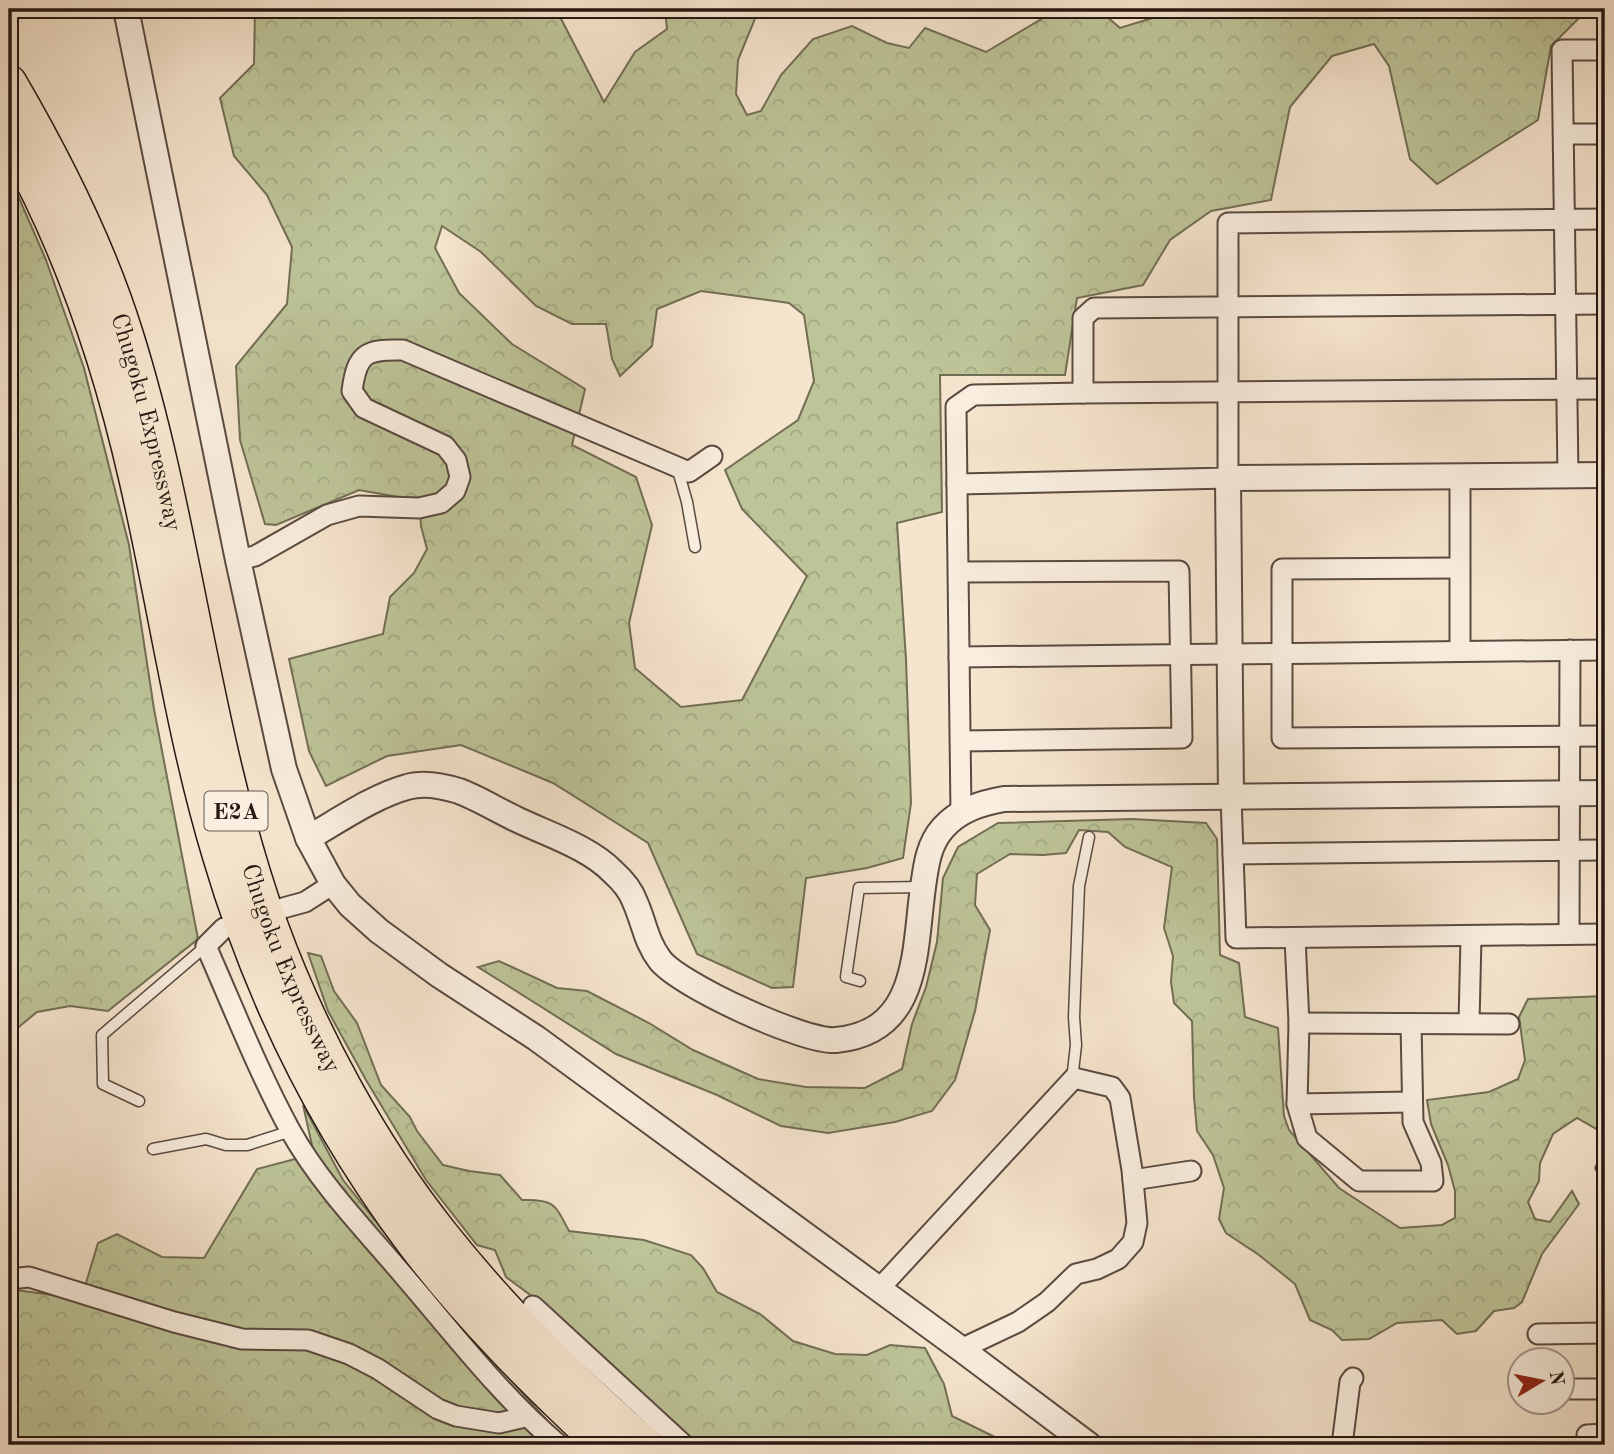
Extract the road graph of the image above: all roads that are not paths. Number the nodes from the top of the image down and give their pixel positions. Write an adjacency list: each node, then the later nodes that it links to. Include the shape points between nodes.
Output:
1 (126, 9): 24 (street)
2 (1605, 50): 4 (street, via 1562,50)
3 (9, 83): 80 (highway, Chugoku Expressway / E2A, via 72,202 125,332 163,476 245,845 271,927 304,1006 345,1088 440,1233 506,1311 590,1397)
4 (1564, 134): 5 (street); 8 (street)
5 (1605, 134)
6 (9, 135): 79 (highway, Chugoku Expressway / E2A, via 77,278 121,412 219,854 279,1014 323,1104 415,1243 487,1329)
7 (1605, 219): 8 (street)
8 (1564, 220): 9 (street); 11 (street, via 1228,223)
9 (1565, 304): 10 (street); 11 (street); 12 (street)
10 (1605, 304)
11 (1228, 308): 14 (street); 15 (street, via 1094,308 1083,318)
12 (1566, 389): 13 (street); 14 (street); 18 (street)
13 (1605, 389)
14 (1229, 392): 15 (street); 21 (street)
15 (1083, 393): 22 (street, via 973,395 956,407)
16 (712, 456): 17 (street, via 689,472)
17 (677, 467): 23 (lane); 24 (street, via 403,350 379,349 363,357 352,391 364,408 445,446 456,460 460,477 455,491 441,503 419,508 359,506 327,515 255,556)
18 (1568, 475): 19 (street); 20 (street)
19 (1605, 475)
20 (1460, 476): 21 (street); 25 (street)
21 (1228, 478): 22 (street); 32 (street)
22 (957, 484): 26 (street)
23 (695, 547)
24 (238, 560): 42 (street, via 284,769)
25 (1459, 568): 29 (street); 30 (street, via 1282,569)
26 (960, 572): 31 (street, via 1179,571); 33 (street)
27 (1570, 650): 28 (street); 29 (street); 34 (street)
28 (1605, 650)
29 (1460, 651): 30 (street)
30 (1282, 654): 32 (street); 34 (street, via 1282,737)
31 (1180, 655): 32 (street); 33 (street); 36 (street, via 1182,738)
32 (1229, 655): 39 (street)
33 (960, 657): 36 (street)
34 (1569, 736): 35 (street); 37 (street)
35 (1605, 736)
36 (961, 741): 40 (street)
37 (1571, 793): 38 (street); 39 (street); 44 (street)
38 (1605, 793)
39 (1231, 797): 40 (street, via 1004,799); 45 (street)
40 (961, 813): 47 (street, via 932,844)
41 (1089, 837): 60 (lane, via 1079,886)
42 (307, 838): 46 (street); 47 (street, via 407,787 429,784 459,791 579,849 612,870 635,900 650,947 675,974 803,1035 832,1041 869,1032 886,1021 905,997)
43 (1605, 849): 44 (street)
44 (1570, 850): 45 (street); 50 (street)
45 (1233, 854): 53 (street, via 1236,939)
46 (333, 884): 48 (street, via 305,902); 69 (street, via 379,931 536,1038)
47 (923, 887): 55 (lane, via 859,888 846,977)
48 (283, 908)
49 (224, 928): 54 (street)
50 (1569, 934): 51 (street); 52 (street)
51 (1605, 934)
52 (1471, 937): 53 (street); 57 (street)
53 (1295, 938): 56 (street)
54 (206, 946): 61 (lane, via 102,1035 103,1084); 64 (street)
55 (860, 981)
56 (1298, 1023): 58 (street); 63 (street)
57 (1469, 1023): 58 (street); 59 (street)
58 (1411, 1024): 62 (street)
59 (1509, 1024)
60 (1072, 1080): 67 (street, via 1112,1087 1120,1098); 69 (street)
61 (139, 1101)
62 (1411, 1102): 63 (street); 63 (street, via 1433,1181 1359,1181 1307,1138)
63 (1297, 1104)
64 (291, 1131): 65 (lane, via 247,1145 205,1139); 77 (street, via 330,1189)
65 (153, 1149)
66 (1191, 1171): 67 (street)
67 (1133, 1180): 73 (street, via 1137,1223 1133,1242 1118,1259 1076,1275 1018,1322)
68 (9, 1279): 77 (street, via 29,1277 242,1339 308,1340 349,1354 456,1416 499,1423)
69 (879, 1289): 73 (street)
70 (533, 1306): 81 (street)
71 (1605, 1333): 72 (street)
72 (1538, 1334)
73 (961, 1349): 82 (street)
74 (1353, 1378): 83 (street)
75 (1576, 1389): 76 (street)
76 (1605, 1389)
77 (525, 1417): 78 (street)
78 (559, 1445)
79 (604, 1445)
80 (645, 1445)
81 (684, 1445)
82 (1089, 1445)
83 (1342, 1445)

